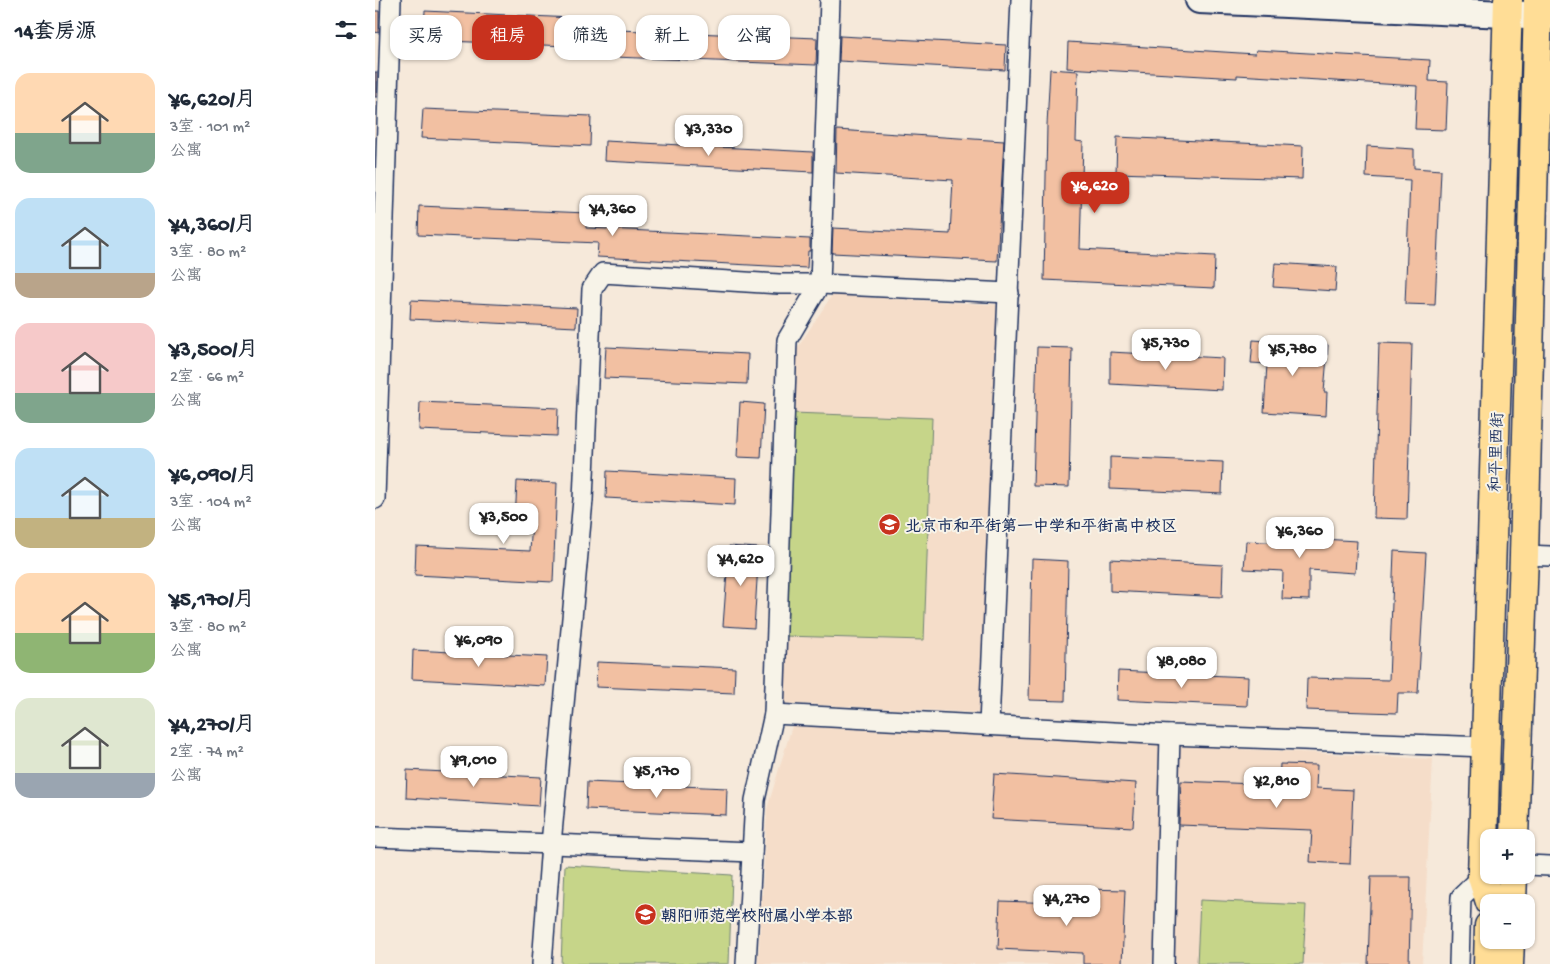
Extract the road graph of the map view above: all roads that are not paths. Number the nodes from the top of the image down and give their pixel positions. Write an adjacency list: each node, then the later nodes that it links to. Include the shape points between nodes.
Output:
1 (391, 0): 9 (street)
2 (830, 0): 7 (street)
3 (1021, 0): 8 (street)
4 (1199, 0): 5 (street)
5 (1508, 6): 6 (street); 15 (main road, 和平里西街)
6 (1542, 10): 11 (main road, 和平里西街)
7 (820, 284): 8 (street); 12 (street, via 787,340); 19 (street, via 603,273 592,289 583,500)
8 (1009, 293): 13 (street)
9 (378, 326): 10 (street)
10 (375, 498)
11 (1537, 556): 17 (main road, 和平里西街)
12 (774, 714): 13 (street); 20 (street, via 755,800)
13 (989, 725): 14 (street)
14 (1170, 736): 15 (street); 28 (street)
15 (1486, 748): 16 (main road, 和平里西街)
16 (1486, 829)
17 (1515, 829)
18 (375, 837): 19 (street)
19 (551, 844): 20 (street); 26 (street)
20 (752, 852): 27 (street)
21 (1535, 865): 22 (street)
22 (1550, 866)
23 (1480, 882): 29 (street, via 1461,898)
24 (1488, 949): 30 (main road)
25 (1510, 949): 31 (main road)
26 (543, 964)
27 (746, 964)
28 (1164, 964)
29 (1459, 964)
30 (1487, 964)
31 (1509, 964)

